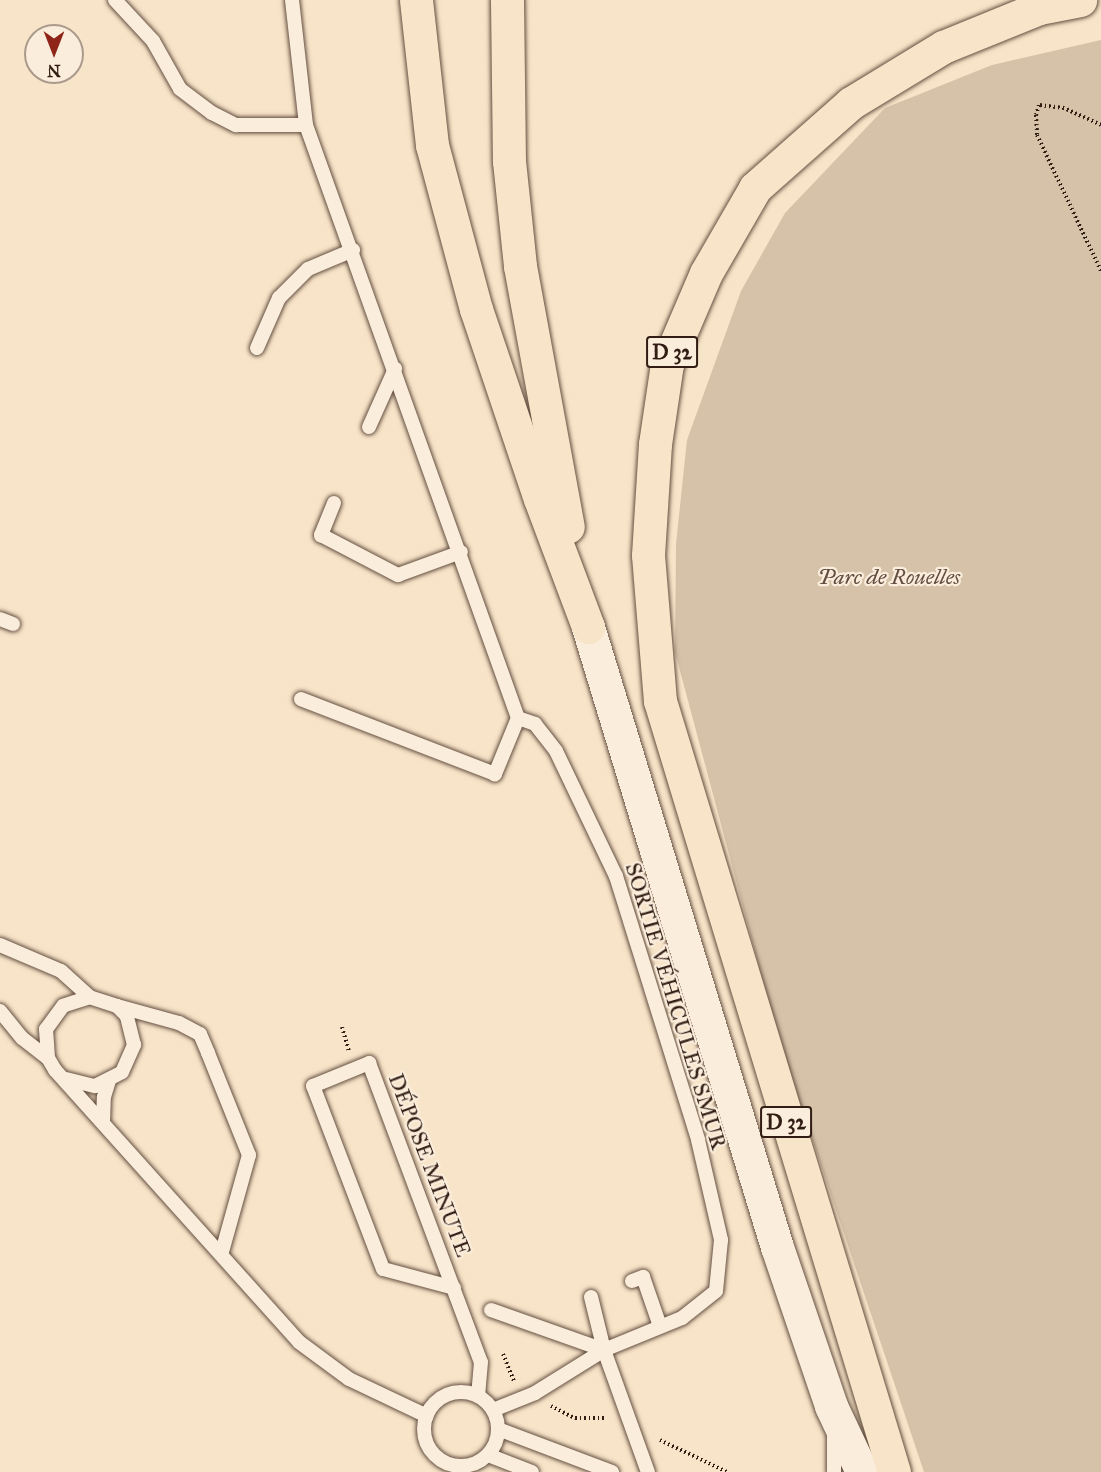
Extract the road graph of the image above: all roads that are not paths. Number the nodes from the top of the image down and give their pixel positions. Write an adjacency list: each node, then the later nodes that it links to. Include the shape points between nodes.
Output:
1 (115, 0): 6 (lane, via 153,41 180,89 212,113 236,125 258,128)
2 (292, 0): 6 (lane)
3 (416, 0): 13 (highway, via 432,145 477,309 540,499)
4 (507, 0): 13 (highway, D 32, via 509,160 520,266)
5 (1080, 0): 43 (highway, D 32, via 1039,8 943,47 851,103 755,188 706,273 667,364 656,444 648,555 660,701 850,1339)
6 (306, 124): 7 (lane)
7 (353, 250): 8 (lane, via 308,269 279,298); 9 (lane)
8 (257, 348)
9 (396, 369): 10 (lane); 12 (lane)
10 (369, 427)
11 (334, 503): 12 (lane, via 321,535 398,575)
12 (461, 552): 15 (lane)
13 (588, 627): 32 (main road, D 32, via 777,1247)
14 (301, 699): 15 (lane, via 495,774)
15 (518, 718): 29 (lane, SORTIE VÉHICULES SMUR, via 535,724 556,751 616,876 698,1140 721,1240 716,1291 682,1318)
16 (0, 945): 17 (lane, via 61,971)
17 (90, 997): 18 (lane); 20 (lane, via 63,1006 53,1016 46,1029)
18 (117, 1006): 22 (lane, via 130,1023 134,1045 122,1072); 24 (lane, via 179,1023 200,1035 208,1053 249,1155)
19 (0, 1011): 20 (lane, via 22,1038)
20 (48, 1058): 21 (lane)
21 (66, 1079): 22 (lane, via 94,1086); 23 (lane)
22 (109, 1081): 23 (lane)
23 (103, 1122): 24 (lane)
24 (222, 1252): 34 (lane, via 299,1342 349,1379)
25 (632, 1281): 29 (lane, via 643,1277)
26 (454, 1288): 26 (lane, DÉPOSE MINUTE, via 369,1063 313,1086 383,1269); 31 (lane, DÉPOSE MINUTE, via 481,1362)
27 (591, 1297): 30 (lane)
28 (491, 1310): 30 (lane)
29 (660, 1326): 30 (lane, SORTIE VÉHICULES SMUR)
30 (604, 1350): 33 (lane, SORTIE VÉHICULES SMUR, via 535,1393); 40 (lane)
31 (478, 1396): 33 (lane); 34 (lane, via 448,1395)
32 (831, 1406): 41 (lane); 42 (main road, D 32)
33 (492, 1410): 35 (lane)
34 (427, 1416): 37 (lane, via 425,1438 430,1449 447,1463)
35 (498, 1429): 36 (lane); 39 (lane)
36 (488, 1455): 37 (lane); 38 (lane)
37 (465, 1469)
38 (532, 1472)
39 (612, 1472)
40 (648, 1472)
41 (834, 1472)
42 (862, 1472)
43 (894, 1472)

